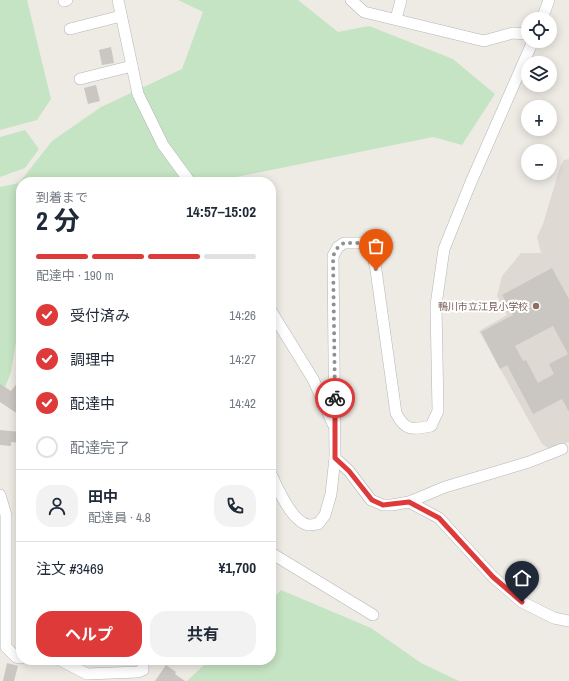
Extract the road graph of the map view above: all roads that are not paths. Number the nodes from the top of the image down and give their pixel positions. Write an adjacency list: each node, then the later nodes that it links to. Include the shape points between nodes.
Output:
1 (118, 0): 6 (street)
2 (351, 0): 7 (street, via 364,12)
3 (401, 0): 7 (street)
4 (549, 0): 5 (street)
5 (545, 12)
6 (121, 16): 8 (street); 11 (street)
7 (396, 19): 9 (street, via 484,41 513,33)
8 (70, 29)
9 (521, 34)
10 (530, 48): 15 (street, via 444,249 436,304 438,411 431,426 409,429 401,423 396,413 372,251 362,243 352,242 338,247 333,256)
11 (132, 66): 12 (street); 13 (street, via 138,94 163,145)
12 (80, 79)
13 (186, 177)
14 (276, 319): 15 (street, via 313,380)
15 (335, 428): 17 (street)
16 (562, 449): 20 (street, via 529,462 445,487)
17 (335, 458): 18 (street, via 331,494 325,515 318,524 308,525 297,519); 20 (street, via 372,500 383,505)
18 (276, 486)
19 (0, 495): 22 (street, via 6,515)
20 (409, 502): 24 (street, via 439,518 493,577 522,602 554,618)
21 (276, 556): 23 (street)
22 (2, 605): 25 (street, via 6,647)
23 (373, 615)
24 (569, 621)
25 (16, 657)
26 (70, 665): 27 (street, via 87,674 138,672 143,670)
27 (143, 665)

